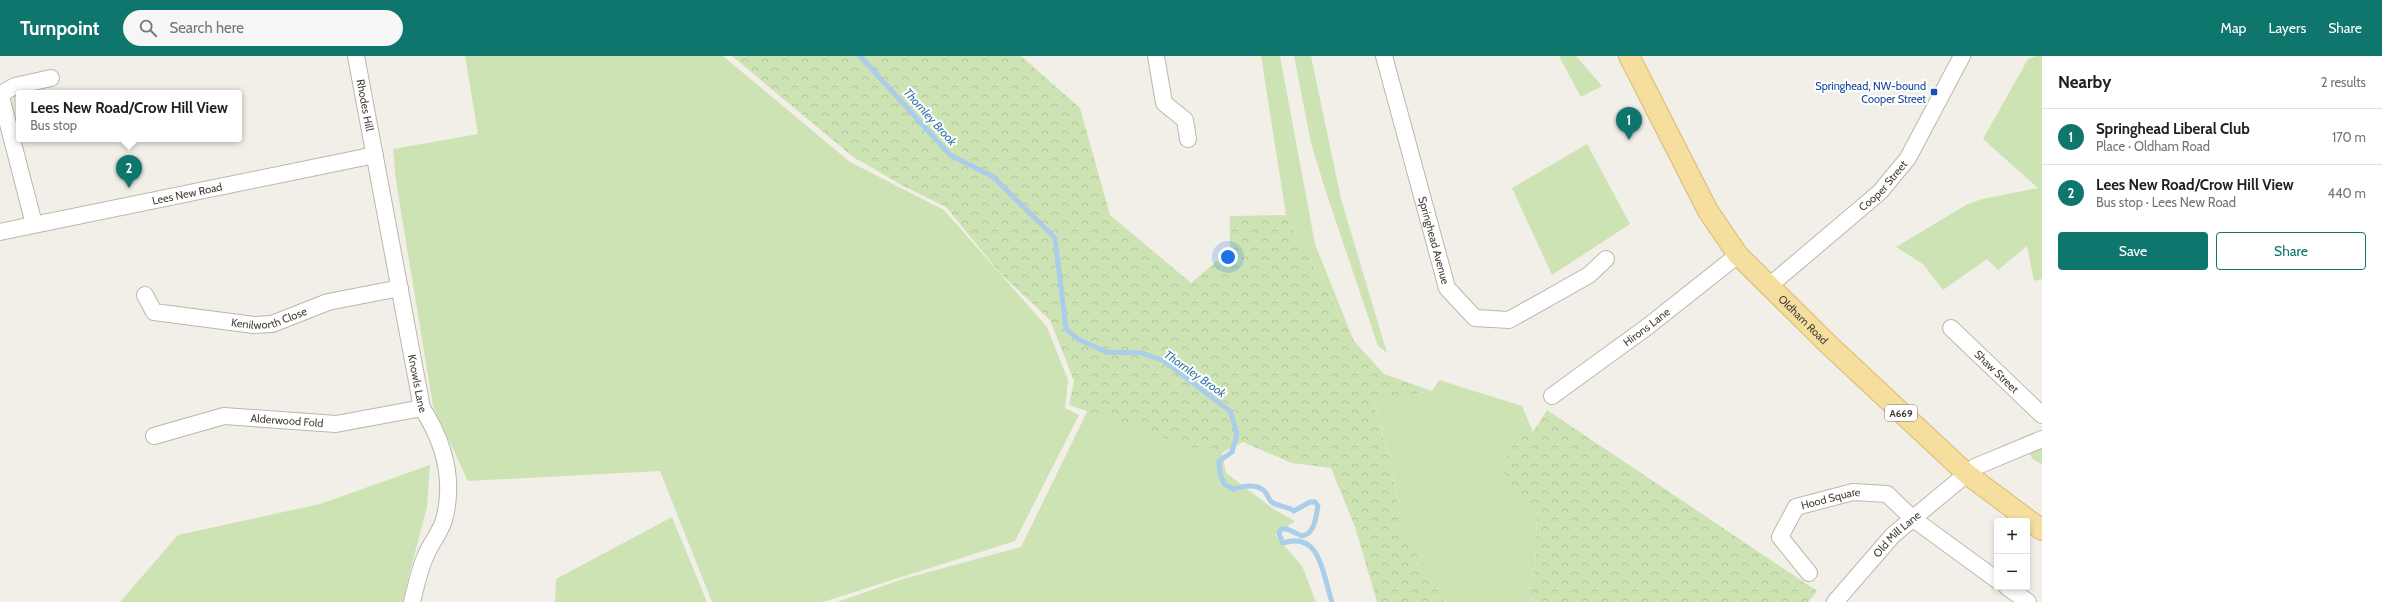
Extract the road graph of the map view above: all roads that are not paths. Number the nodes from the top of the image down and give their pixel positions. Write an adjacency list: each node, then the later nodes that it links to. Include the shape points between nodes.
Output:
1 (356, 56): 9 (street, Rhodes Hill)
2 (1156, 56): 8 (street, via 1164,103 1185,120)
3 (1384, 56): 13 (street, Springhead Avenue, via 1447,288 1475,318 1509,320 1589,275)
4 (1629, 56): 12 (main road, Oldham Road / A669, via 1708,211)
5 (1962, 56): 14 (street, Cooper Street, via 1908,158 1880,192)
6 (51, 78): 7 (street, via 14,86)
7 (0, 94): 10 (street)
8 (1188, 139)
9 (375, 155): 10 (street, Lees New Road); 15 (street, Knowls Lane)
10 (34, 224): 11 (street, Lees New Road)
11 (0, 232)
12 (1738, 255): 14 (main road, Oldham Road / A669); 18 (street, Hirons Lane, via 1647,327)
13 (1606, 259)
14 (1769, 286): 23 (main road, Oldham Road / A669)
15 (400, 288): 16 (street, Kenilworth Close, via 328,302 272,324 254,325 154,312); 19 (street, Knowls Lane)
16 (145, 295)
17 (1951, 328): 20 (street, Shaw Street)
18 (1552, 396)
19 (422, 408): 21 (street, Alderwood Fold, via 336,424 224,416); 29 (street, Knowls Lane, via 435,428 445,456 450,487 444,521 426,555)
20 (2042, 415)
21 (154, 436)
22 (2042, 439): 23 (street, Old Mill Lane, via 1975,466)
23 (1967, 474): 24 (street, Old Mill Lane); 25 (main road, Oldham Road / A669)
24 (1912, 518): 26 (street, Hood Square, via 1887,494 1853,492 1796,507 1780,537); 27 (street); 30 (street, Old Mill Lane, via 1893,535)
25 (2042, 530)
26 (1809, 573)
27 (1994, 578)
28 (2011, 590): 31 (street)
29 (412, 602)
30 (1835, 602)
31 (2028, 602)

